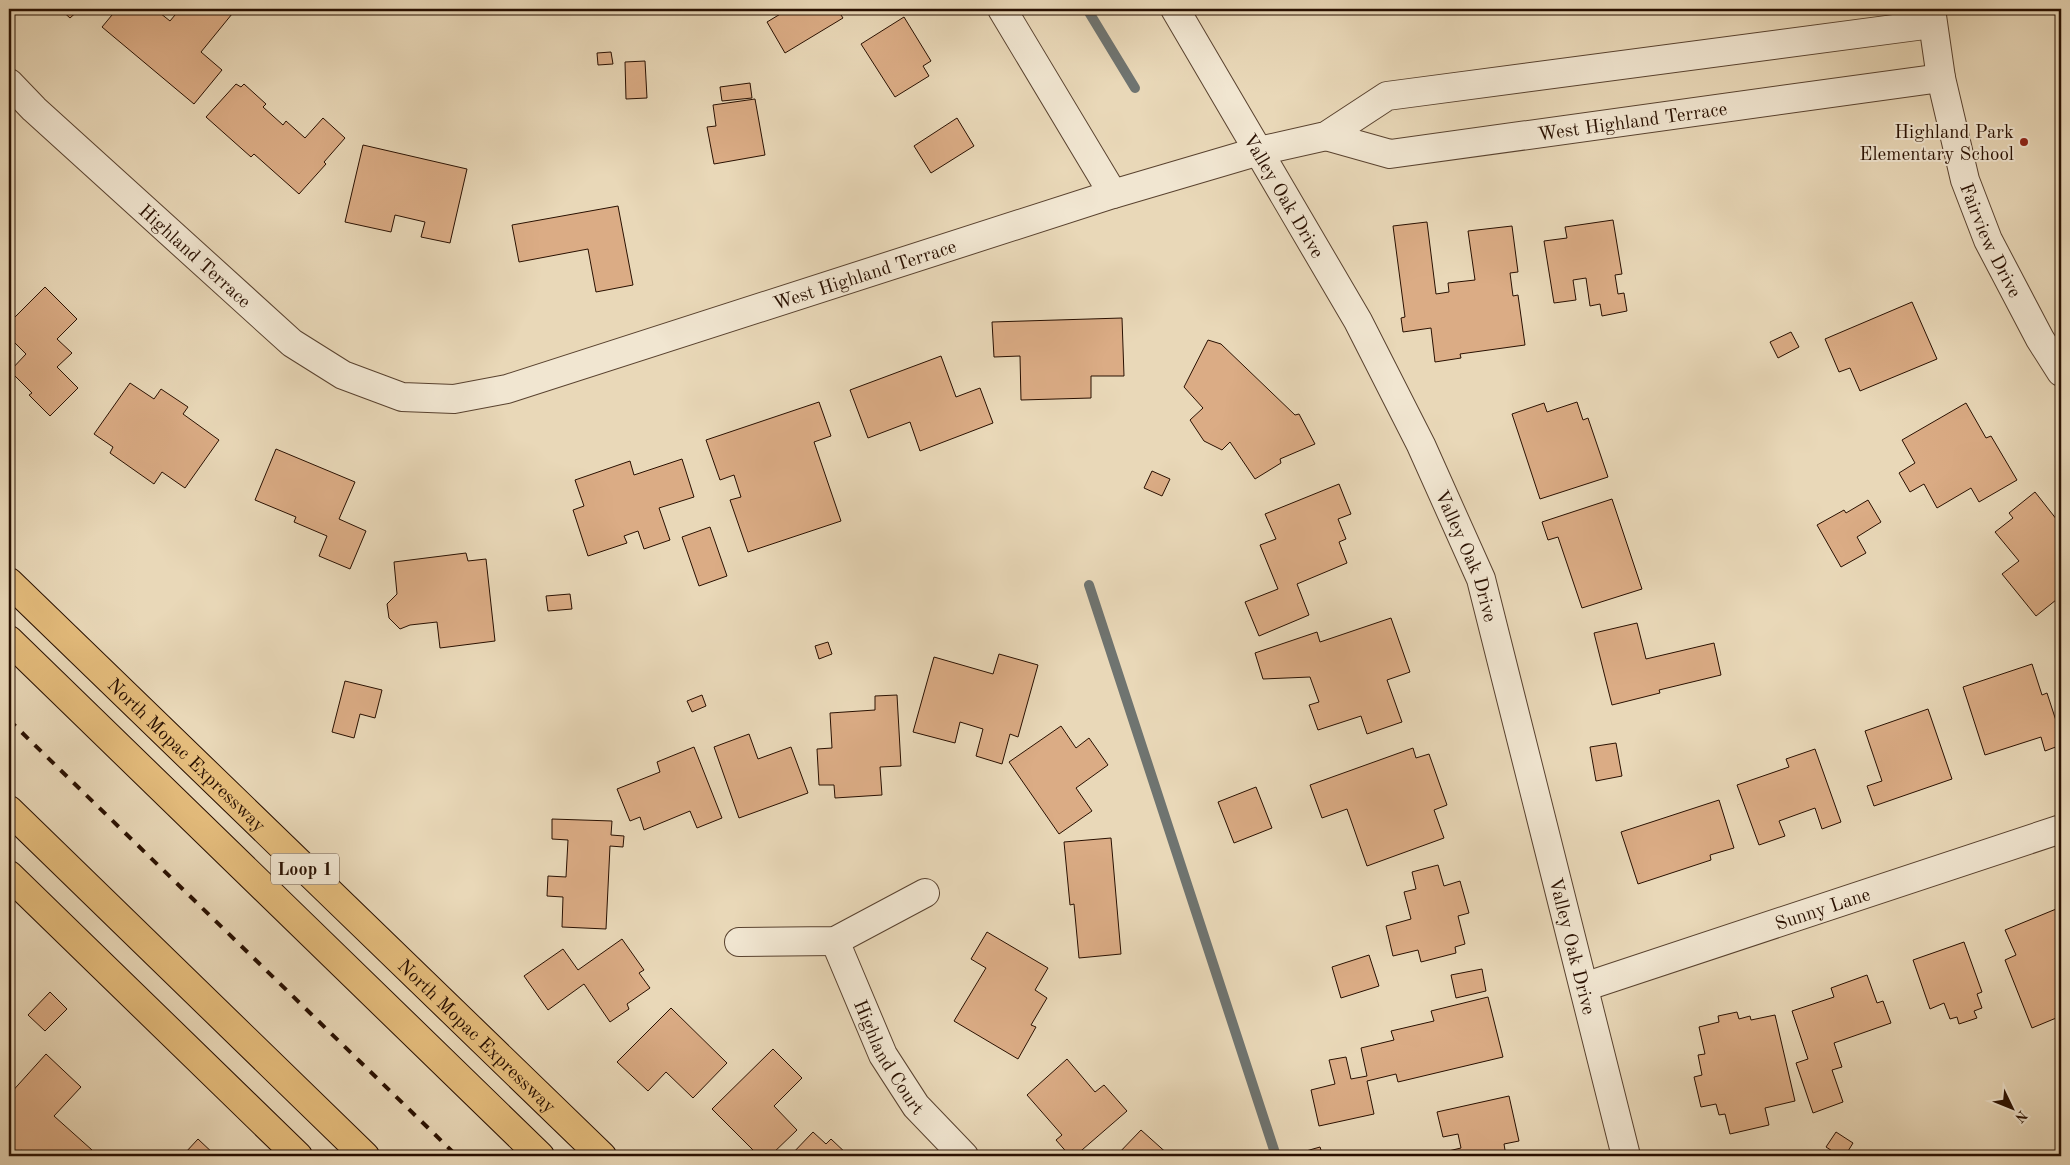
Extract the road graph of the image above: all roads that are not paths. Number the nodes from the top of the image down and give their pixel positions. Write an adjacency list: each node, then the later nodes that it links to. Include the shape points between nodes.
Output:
1 (1002, 9): 8 (street)
2 (1175, 9): 7 (street, Valley Oak Drive)
3 (1931, 16): 4 (street, Fairview Drive); 6 (street, West Highland Terrace, via 1387,96)
4 (1941, 78): 6 (street, West Highland Terrace, via 1390,154); 9 (street, Fairview Drive, via 1965,180 1988,240 2040,340)
5 (9, 83): 10 (street, Highland Terrace, via 41,116 292,342 343,375)
6 (1326, 136): 7 (street, West Highland Terrace)
7 (1259, 151): 8 (street, West Highland Terrace); 19 (street, Valley Oak Drive, via 1362,330 1421,445 1481,579)
8 (1113, 194): 10 (street, West Highland Terrace, via 507,389 454,400)
9 (2061, 372)
10 (402, 397)
11 (9, 582): 23 (highway, North Mopac Expressway / Loop 1)
12 (9, 640): 22 (highway)
13 (9, 810): 21 (highway)
14 (2061, 829): 19 (street, Sunny Lane)
15 (9, 875): 20 (highway)
16 (925, 893): 17 (street)
17 (835, 941): 18 (street); 24 (street, Highland Court, via 883,1055 916,1106)
18 (739, 942)
19 (1584, 987): 25 (street, Valley Oak Drive)
20 (298, 1156)
21 (365, 1156)
22 (540, 1156)
23 (602, 1156)
24 (964, 1156)
25 (1626, 1156)

